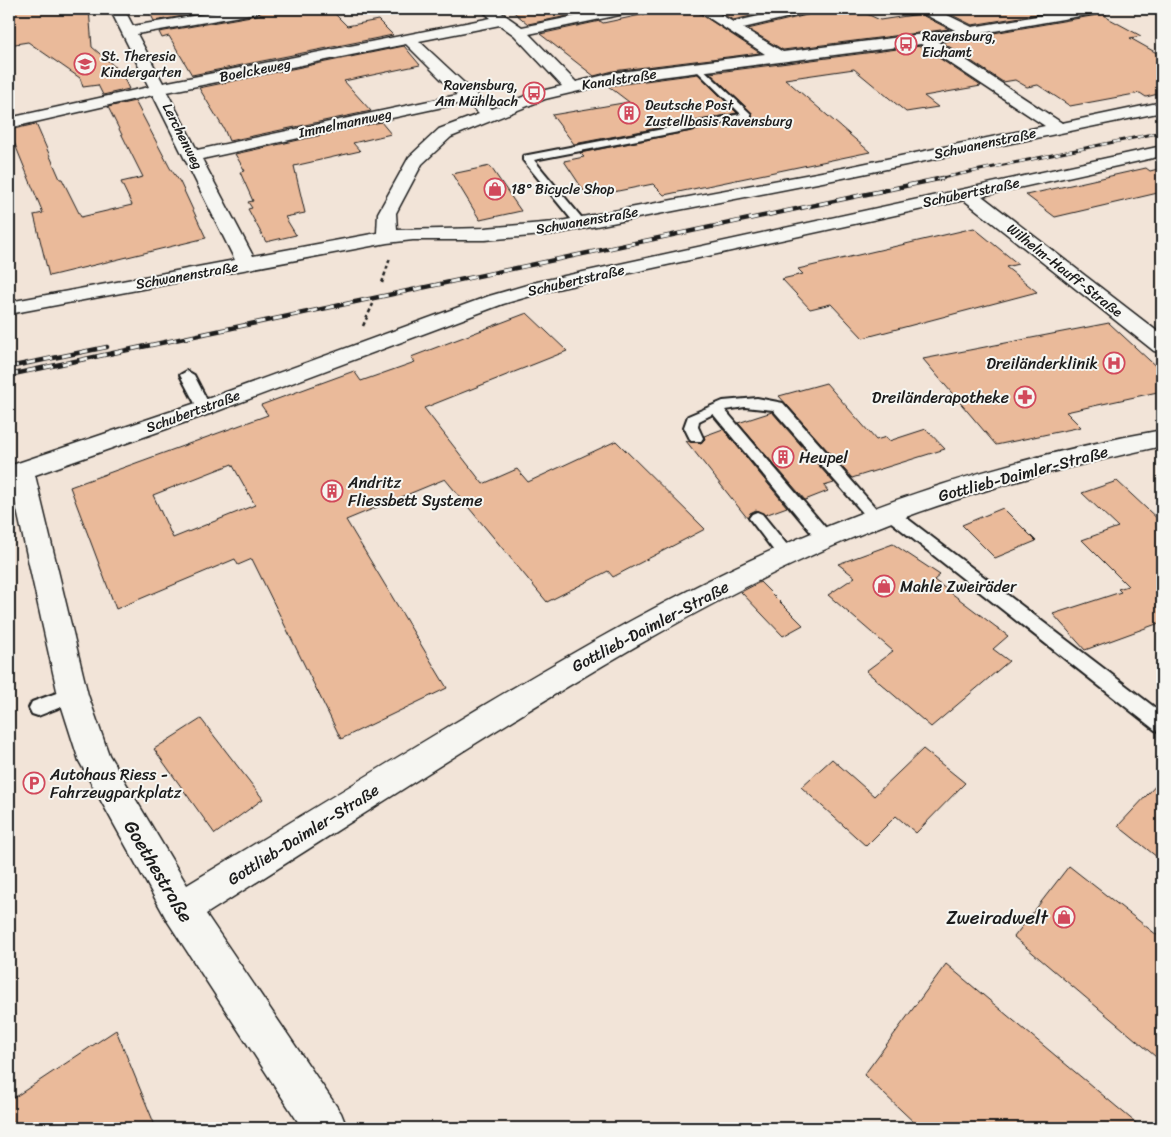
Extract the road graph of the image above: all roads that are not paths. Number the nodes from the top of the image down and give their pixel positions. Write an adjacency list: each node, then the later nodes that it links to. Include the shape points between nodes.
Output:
1 (117, 9): 11 (street, Lerchenweg)
2 (258, 9): 11 (street)
3 (487, 9): 9 (street)
4 (629, 9): 12 (street)
5 (702, 9): 10 (street)
6 (806, 9): 10 (street)
7 (925, 9): 13 (street)
8 (1098, 9): 13 (street, Kanalstraße)
9 (502, 20): 12 (street); 15 (street, Boelckeweg)
10 (731, 27): 16 (street)
11 (129, 31): 19 (street, Lerchenweg)
12 (519, 32): 18 (street)
13 (971, 32): 14 (street, Kanalstraße)
14 (924, 38): 16 (street, Kanalstraße); 24 (street)
15 (409, 39): 19 (street, Boelckeweg); 20 (street)
16 (780, 57): 17 (street, Kanalstraße)
17 (698, 67): 18 (street, Kanalstraße); 28 (lane, via 748,116 527,158)
18 (572, 87): 22 (street, Kanalstraße)
19 (160, 89): 23 (street, Boelckeweg); 26 (street, Lerchenweg)
20 (469, 96): 22 (street); 26 (street, Immelmannweg)
21 (1162, 107): 24 (street, Schwanenstraße)
22 (490, 115): 29 (street, Kanalstraße, via 445,133 415,161 388,213)
23 (9, 123)
24 (1058, 128): 28 (street, Schwanenstraße)
25 (1162, 151): 27 (street, Schubertstraße)
26 (193, 156): 30 (street, Lerchenweg)
27 (967, 193): 32 (street, Wilhelm-Hauff-Straße); 34 (street, Schubertstraße, via 537,288 496,300)
28 (580, 223): 29 (street, Schwanenstraße, via 485,234 413,234)
29 (390, 244): 30 (street, Schwanenstraße)
30 (247, 264): 31 (street, Schwanenstraße)
31 (9, 308)
32 (1162, 346)
33 (187, 375): 34 (lane)
34 (204, 408): 38 (street, Schubertstraße)
35 (716, 409): 36 (lane, via 692,419 691,427); 39 (lane, via 748,401 778,406); 41 (lane)
36 (696, 438)
37 (1162, 438): 39 (street, Gottlieb-Daimler-Straße, via 1088,453 981,481)
38 (15, 473): 43 (street, Goethestraße)
39 (883, 515): 41 (street, Gottlieb-Daimler-Straße); 45 (lane)
40 (757, 518): 42 (lane)
41 (825, 538): 42 (street, Gottlieb-Daimler-Straße)
42 (786, 555): 46 (street, Gottlieb-Daimler-Straße, via 680,606 592,655)
43 (73, 695): 44 (lane); 46 (street, Goethestraße, via 95,761)
44 (38, 708)
45 (1162, 724)
46 (181, 909): 47 (street, Goethestraße)
47 (326, 1128)

